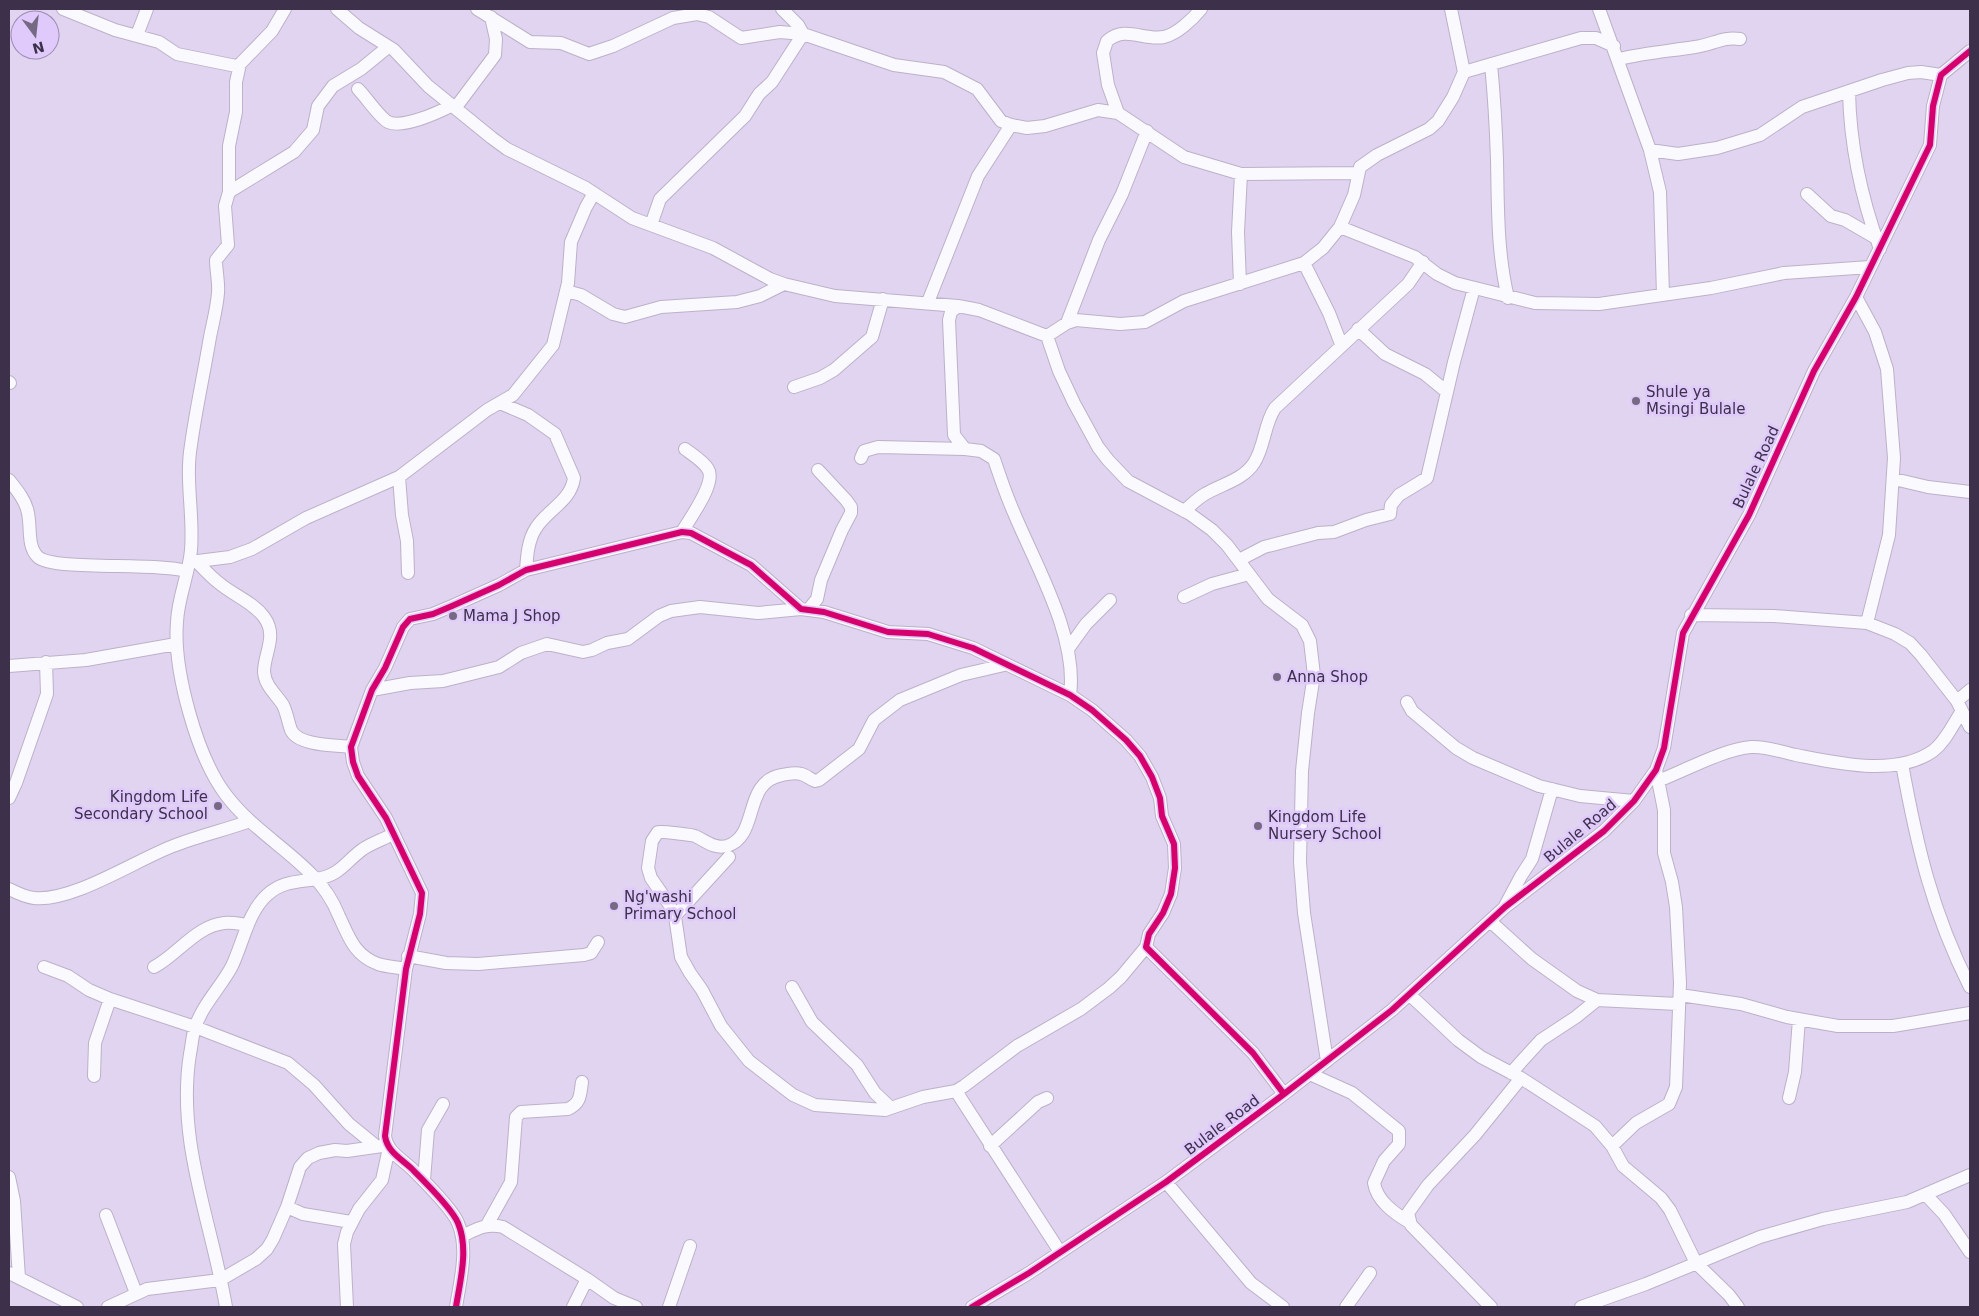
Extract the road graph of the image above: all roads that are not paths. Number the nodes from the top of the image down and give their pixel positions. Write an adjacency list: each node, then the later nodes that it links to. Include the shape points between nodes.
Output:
1 (63, 9): 12 (street, via 115,30)
2 (147, 9): 12 (street)
3 (285, 9): 18 (street, via 272,30)
4 (336, 9): 15 (street)
5 (477, 9): 10 (street)
6 (782, 9): 11 (street)
7 (1201, 9): 25 (street, via 1166,36 1129,32 1107,41 1103,52 1108,85)
8 (1451, 9): 20 (street)
9 (1599, 9): 14 (street)
10 (491, 16): 11 (street, via 530,42 564,44 589,54 673,18 697,14 709,17 744,38 780,32); 24 (street, via 496,39 495,55)
11 (803, 34): 26 (street, via 894,65 933,70 959,79 977,88 1001,121); 34 (street, via 745,116 660,199)
12 (137, 35): 18 (street, via 159,42 177,54)
13 (1740, 39): 17 (street, via 1726,37 1696,47)
14 (1614, 46): 17 (street); 19 (street, via 1596,38 1581,38)
15 (388, 47): 24 (street); 31 (street, via 333,86 318,106 313,130 294,152)
16 (1970, 53): 21 (street)
17 (1619, 59): 28 (street)
18 (240, 64): 31 (street, via 230,140)
19 (1491, 64): 20 (street); 46 (street, via 1497,219 1502,274)
20 (1464, 72): 29 (street, via 1438,121 1429,129 1366,161)
21 (1941, 75): 23 (street, via 1908,73); 36 (street, Bulale Road, via 1933,106 1930,145)
22 (358, 89): 24 (street, via 388,121 398,124)
23 (1849, 91): 28 (street, via 1802,107 1760,135 1744,140 1693,153); 36 (street, via 1851,135 1858,178)
24 (454, 106): 32 (street, via 507,149)
25 (1118, 113): 26 (street, via 1098,110 1045,126 1026,128); 27 (street)
26 (1011, 125): 48 (street, via 978,176)
27 (1147, 131): 30 (street, via 1184,157); 50 (street)
28 (1650, 150): 44 (street, via 1660,192)
29 (1357, 173): 30 (street); 35 (street, via 1354,195)
30 (1241, 174): 41 (street)
31 (229, 192): 68 (street, via 225,206 228,245 216,260 217,301 190,446)
32 (594, 193): 34 (street, via 632,218); 43 (street, via 571,242)
33 (1807, 194): 36 (street, via 1831,216 1845,220)
34 (651, 225): 40 (street, via 713,248)
35 (1340, 227): 37 (street); 38 (street, via 1323,248)
36 (1878, 243): 39 (street, Bulale Road)
37 (1423, 262): 42 (street, via 1437,274); 51 (street, via 1408,284)
38 (1304, 263): 41 (street); 53 (street)
39 (1870, 267): 44 (street, via 1784,273); 45 (street, Bulale Road)
40 (784, 284): 43 (street, via 760,296 737,302 661,307 625,317); 47 (street, via 835,296)
41 (1240, 284): 50 (street, via 1172,306 1145,322)
42 (1474, 288): 46 (street); 55 (street)
43 (566, 291): 56 (street, via 553,345 513,395)
44 (1663, 295): 46 (street, via 1599,304 1559,305)
45 (1856, 297): 62 (street, via 1875,332 1887,369 1893,418); 76 (street, Bulale Road, via 1814,371 1749,515)
46 (1508, 298)
47 (883, 299): 48 (street); 54 (street, via 872,337 834,370)
48 (928, 302): 49 (street)
49 (958, 306): 52 (street, via 979,310); 58 (street, via 951,312 949,320 952,402 954,435)
50 (1067, 322): 52 (street)
51 (1358, 329): 53 (street); 55 (street, via 1385,354 1425,374)
52 (1047, 336): 65 (street, via 1059,371 1098,448 1128,481)
53 (1340, 344): 65 (street, via 1275,408 1250,470 1203,496)
54 (794, 387)
55 (1447, 392): 67 (street, via 1429,474 1424,481 1399,495 1391,505 1390,514 1334,532 1264,547)
56 (500, 403): 61 (street); 69 (street, via 528,415 555,434 574,478 566,497 535,529 528,549)
57 (685, 449): 66 (street, via 709,470 711,477 707,491)
58 (965, 449): 59 (street, via 878,447 864,451); 79 (street, via 981,451 994,459)
59 (861, 458)
60 (818, 470): 74 (street, via 851,507 821,580)
61 (399, 477): 68 (street, via 306,518 252,549); 70 (street, via 408,542)
62 (1894, 479): 64 (street); 77 (street, via 1889,535)
63 (9, 480): 68 (street, via 24,500 31,545 42,560 101,566)
64 (1970, 492)
65 (1184, 511): 67 (street, via 1210,528)
66 (682, 532): 69 (street); 75 (street, via 698,536 744,560)
67 (1239, 560): 71 (street)
68 (191, 565): 78 (street, via 180,597); 89 (street, via 239,595 264,618 271,631 264,672 266,680 283,705 297,738)
69 (526, 570): 83 (street, via 443,610 410,619)
70 (408, 573)
71 (1249, 574): 72 (street, via 1212,584); 119 (street, via 1268,599 1302,625 1314,659 1300,798 1300,862 1304,913)
72 (1184, 597)
73 (1110, 600): 79 (street, via 1086,624)
74 (819, 606): 75 (street); 81 (street, via 888,632 928,634 973,648)
75 (804, 609): 83 (street, via 758,613 700,607 671,612 659,616 628,639 592,650 584,652 547,644 521,653 499,667 443,681)
76 (1691, 615): 77 (street, via 1774,616); 91 (street, Bulale Road, via 1683,633)
77 (1867, 623): 87 (street, via 1910,643 1940,676)
78 (176, 644): 80 (street, via 86,660); 95 (street, via 190,712 206,759 227,796)
79 (1068, 649): 85 (street, via 1072,681)
80 (46, 662): 82 (street); 93 (street, via 47,694)
81 (1004, 665): 85 (street); 101 (street, via 960,675 900,700 874,720 858,750 819,780 795,773 770,778 758,791 741,837 733,844 718,846 695,836 658,832 652,840 648,868)
82 (9, 666)
83 (372, 690): 89 (street)
84 (1970, 690): 87 (street)
85 (1070, 695): 105 (street, via 1092,710 1140,756 1152,777 1160,798 1162,816 1174,844 1171,894 1149,934)
86 (1406, 702): 92 (street, via 1456,748 1473,758)
87 (1959, 706): 88 (street); 90 (street, via 1944,740 1933,751)
88 (1970, 727)
89 (351, 747): 96 (street, via 358,776)
90 (1902, 764): 91 (street, via 1849,766 1749,747); 111 (street, via 1928,884 1949,945)
91 (1657, 775): 94 (street, Bulale Road); 115 (street, via 1664,810 1664,853 1676,907)
92 (1552, 789): 94 (street, via 1580,796); 100 (street, via 1537,848)
93 (9, 798)
94 (1634, 801): 100 (street, Bulale Road, via 1604,830)
95 (250, 821): 98 (street); 99 (street, via 174,846 104,880 62,894 33,898)
96 (394, 834): 98 (street, via 366,848 345,868); 106 (street, via 422,893 420,914)
97 (729, 857): 101 (street)
98 (316, 879): 103 (street, via 298,880 278,887 260,903); 109 (street, via 356,950 380,964)
99 (9, 889)
100 (1505, 907): 102 (street, Bulale Road)
101 (675, 916): 129 (street, via 686,965 721,1026 749,1061 793,1095 815,1105 876,1111)
102 (1490, 921): 112 (street, Bulale Road); 114 (street, via 1547,970 1577,991)
103 (248, 925): 108 (street, via 222,923 212,927 187,941); 118 (street, via 231,968)
104 (598, 942): 106 (street, via 591,953 584,955 478,964 446,963)
105 (1146, 947): 124 (street, via 1121,977 1095,998 1017,1046); 125 (street, via 1253,1053)
106 (408, 956): 109 (street)
107 (44, 967): 113 (street, via 68,976)
108 (154, 967)
109 (406, 969): 132 (street)
110 (792, 987): 129 (street, via 812,1022 858,1065 875,1092)
111 (1970, 987)
112 (1410, 995): 119 (street, Bulale Road); 122 (street, via 1458,1040)
113 (110, 1000): 118 (street); 121 (street, via 95,1043)
114 (1597, 1000): 115 (street); 122 (street, via 1541,1040)
115 (1679, 1000): 117 (street, via 1741,1004); 131 (street, via 1674,1098 1636,1123)
116 (1970, 1013): 117 (street, via 1893,1026 1867,1027)
117 (1799, 1019): 127 (street, via 1795,1072)
118 (195, 1027): 132 (street, via 288,1063 314,1085 349,1124); 151 (street, via 187,1080 192,1155)
119 (1327, 1061): 120 (street, Bulale Road)
120 (1310, 1074): 125 (street, Bulale Road); 141 (street, via 1352,1093 1399,1130 1398,1144 1380,1167 1374,1183 1380,1198)
121 (94, 1076)
122 (1516, 1076): 131 (street, via 1595,1126); 141 (street, via 1475,1135 1410,1209)
123 (582, 1082): 142 (street, via 575,1106 520,1112 516,1117 512,1182)
124 (956, 1091): 129 (street, via 922,1097); 130 (street)
125 (1284, 1094): 136 (street, Bulale Road)
126 (1047, 1098): 130 (street, via 1038,1102)
127 (1789, 1098)
128 (443, 1104): 135 (street, via 428,1130)
129 (891, 1108)
130 (990, 1146): 145 (street)
131 (1612, 1146): 147 (street, via 1623,1166 1670,1210)
132 (384, 1147): 135 (street); 138 (street, via 335,1150 308,1158 300,1167); 140 (street, via 382,1180)
133 (1970, 1175): 137 (street)
134 (9, 1177): 149 (street, via 14,1201)
135 (424, 1180): 143 (street, via 458,1222)
136 (1166, 1182): 145 (street, Bulale Road); 162 (street, via 1251,1283)
137 (1926, 1195): 146 (street, via 1944,1214); 147 (street, via 1888,1208 1787,1229)
138 (287, 1207): 140 (street, via 303,1214); 151 (street, via 267,1249 245,1267)
139 (106, 1215): 152 (street)
140 (351, 1222): 156 (street, via 344,1244)
141 (1409, 1222): 164 (street)
142 (487, 1225): 143 (street); 150 (street, via 503,1227)
143 (462, 1236): 157 (street)
144 (690, 1246): 160 (street)
145 (1060, 1252): 161 (street, Bulale Road)
146 (1970, 1252)
147 (1696, 1263): 165 (street); 166 (street)
148 (1370, 1274): 163 (street)
149 (14, 1275): 153 (street)
150 (587, 1278): 158 (street); 159 (street, via 614,1298)
151 (220, 1280): 152 (street, via 161,1286); 155 (street)
152 (136, 1293): 154 (street)
153 (77, 1307)
154 (108, 1307)
155 (226, 1307)
156 (346, 1307)
157 (456, 1307)
158 (573, 1307)
159 (636, 1307)
160 (669, 1307)
161 (972, 1307)
162 (1282, 1307)
163 (1346, 1307)
164 (1491, 1307)
165 (1581, 1307)
166 (1738, 1307)

